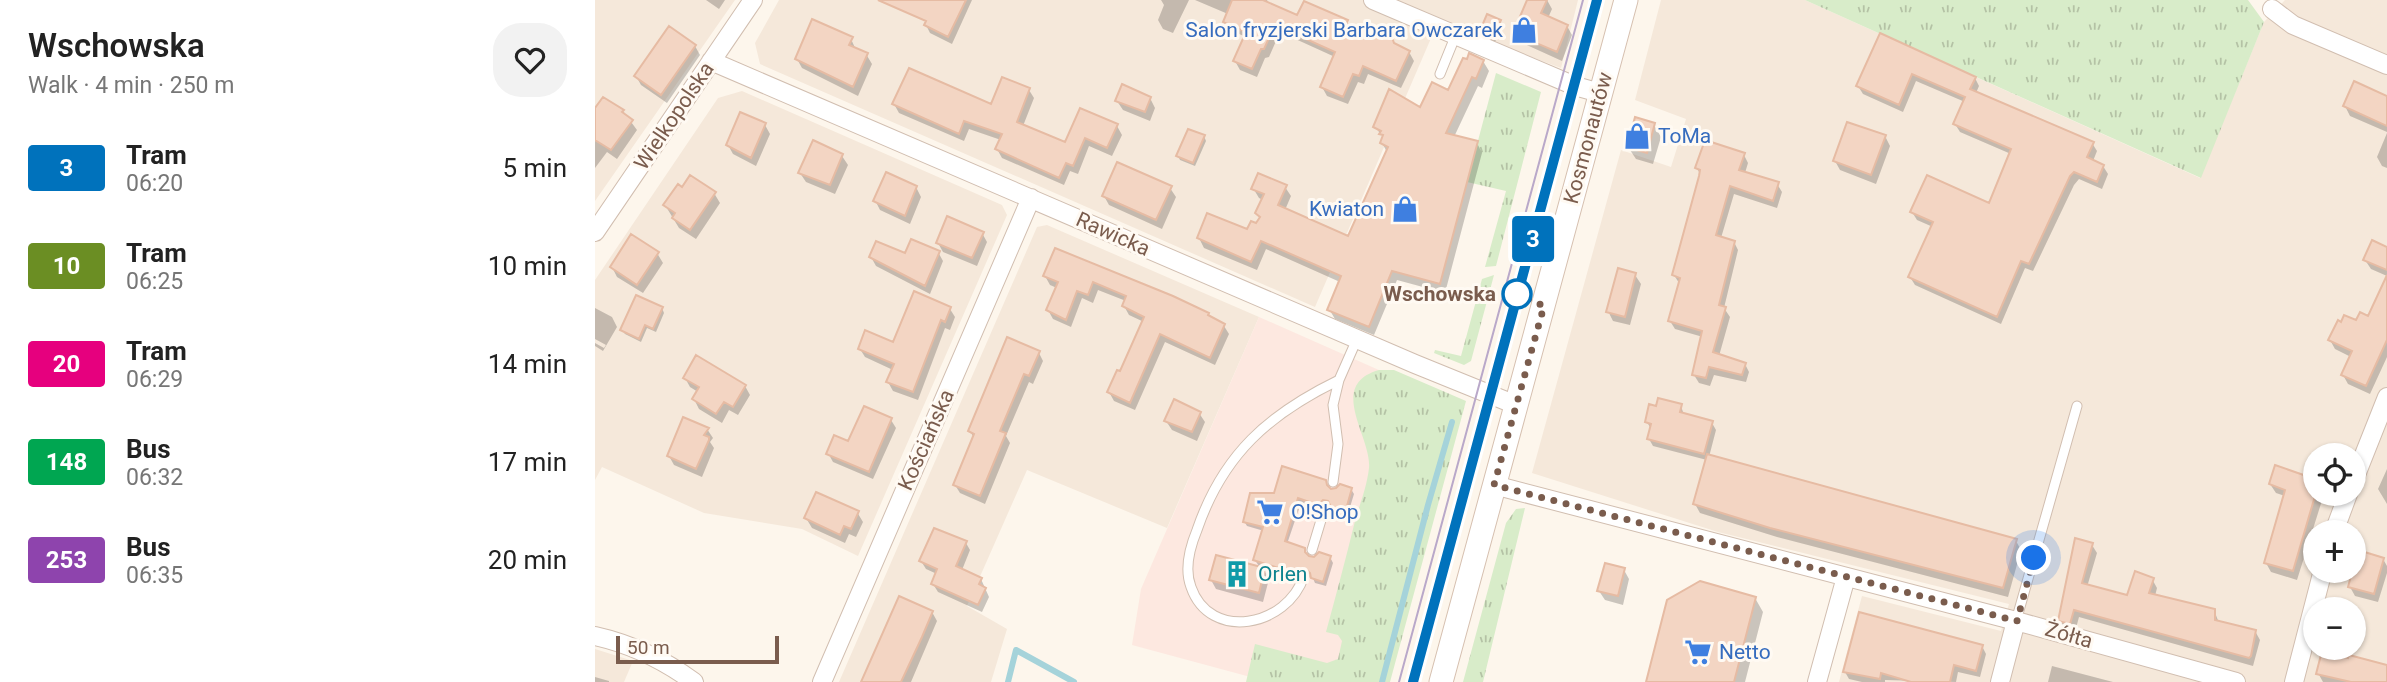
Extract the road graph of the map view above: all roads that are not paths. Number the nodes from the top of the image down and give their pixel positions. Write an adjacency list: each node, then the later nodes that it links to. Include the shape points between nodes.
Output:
1 (753, 0): 6 (street, Wielkopolska)
2 (1373, 0): 5 (street)
3 (1626, 0): 9 (main road, Kosmonautów)
4 (2272, 9): 7 (street, via 2294,25)
5 (1455, 37): 8 (lane); 9 (street)
6 (711, 61): 10 (street, Rawicka); 11 (street, Wielkopolska)
7 (2387, 65)
8 (1440, 74)
9 (1600, 93): 15 (main road, Kosmonautów)
10 (1031, 198): 12 (street, Rawicka); 28 (street, Kościańska)
11 (595, 232)
12 (1357, 339): 13 (lane); 15 (street, Rawicka)
13 (1339, 380): 18 (lane, via 1333,405 1338,444); 22 (lane, via 1302,398 1247,441 1204,508 1188,568 1191,589 1203,606 1234,621 1259,620 1280,610 1296,594)
14 (2387, 397): 17 (street)
15 (1516, 405): 19 (main road, Kosmonautów)
16 (2077, 406): 25 (lane)
17 (2366, 450)
18 (1333, 482)
19 (1494, 485): 23 (street, Żółta); 29 (main road, Kosmonautów)
20 (1325, 507): 21 (lane)
21 (1312, 550)
22 (1304, 576)
23 (1846, 577): 25 (street, Żółta); 30 (street)
24 (2320, 583): 33 (street)
25 (2017, 621): 31 (street); 32 (street, Żółta)
26 (595, 636): 27 (street, via 654,656)
27 (694, 682)
28 (822, 682)
29 (1441, 682)
30 (1817, 682)
31 (2000, 682)
32 (2236, 682)
33 (2294, 682)

